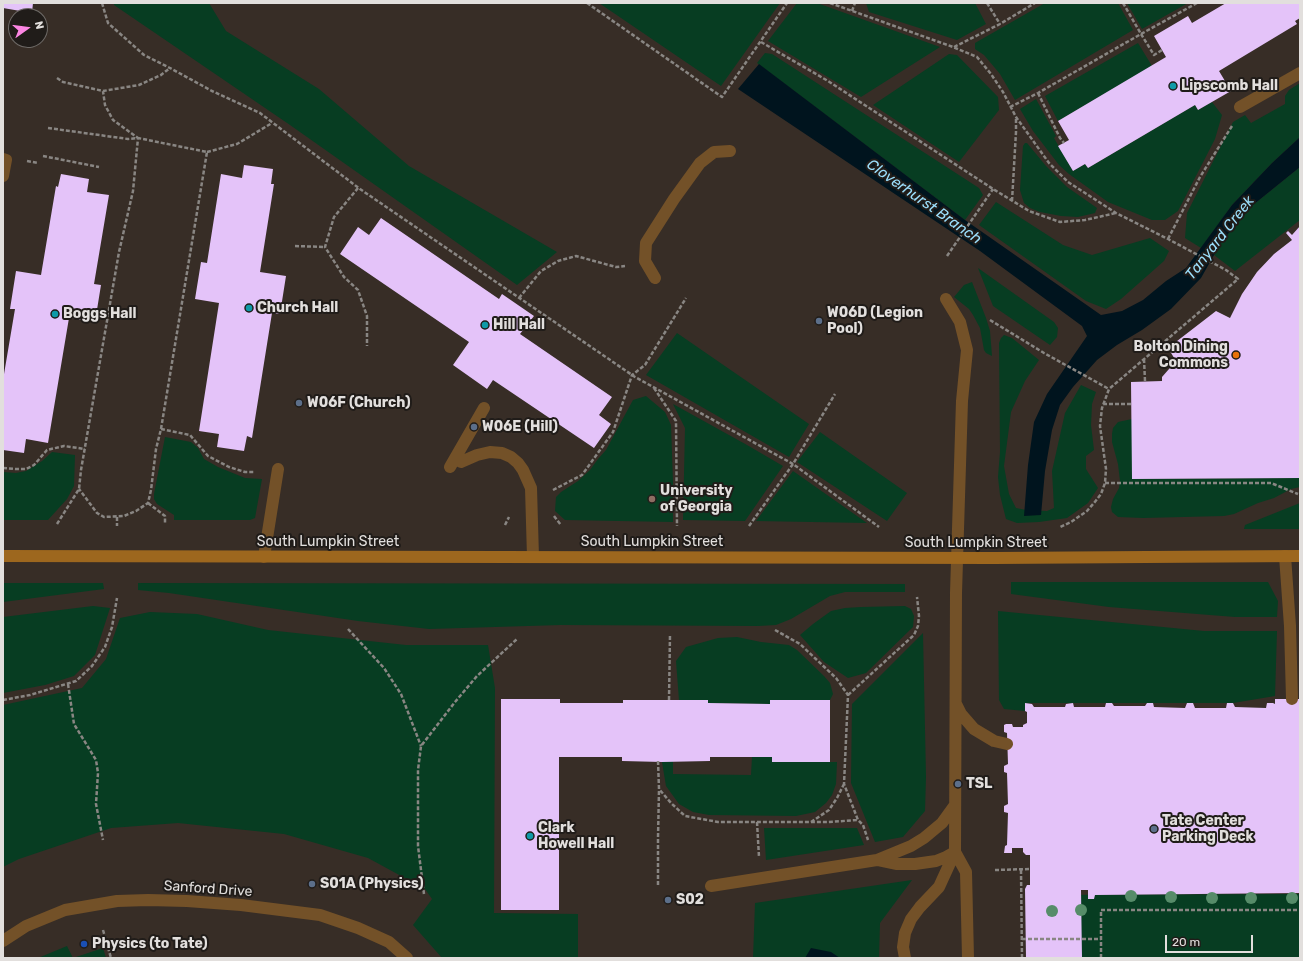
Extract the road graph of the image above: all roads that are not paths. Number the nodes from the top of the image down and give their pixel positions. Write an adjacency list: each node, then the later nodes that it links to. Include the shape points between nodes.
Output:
1 (1300, 73): 2 (street)
2 (1240, 107)
3 (730, 151): 6 (street, via 714,152 700,163 646,243 645,261)
4 (4, 159): 5 (street)
5 (3, 176)
6 (655, 278)
7 (946, 299): 15 (street, via 960,322 967,350 962,401)
8 (484, 408): 14 (street, via 455,464 490,452 502,453 518,463 531,488)
9 (278, 468): 11 (street)
10 (3, 556): 11 (main road, South Lumpkin Street)
11 (264, 556): 14 (main road, South Lumpkin Street)
12 (1285, 556): 13 (main road, South Lumpkin Street); 15 (main road, South Lumpkin Street); 16 (street)
13 (1300, 556)
14 (533, 557): 15 (main road, South Lumpkin Street)
15 (957, 558): 17 (street)
16 (1292, 699)
17 (956, 704): 18 (street, via 974,729 994,741); 19 (street)
18 (1007, 744)
19 (955, 805): 20 (street); 21 (street, via 942,823 924,838)
20 (955, 852): 21 (street, via 936,861 915,864); 25 (street, via 938,888 911,920 903,947); 26 (street, via 966,872)
21 (877, 860): 22 (street)
22 (712, 886)
23 (3, 941): 24 (street, Sanford Drive, via 26,926 65,910 117,901 187,901 320,915 389,942)
24 (407, 958)
25 (905, 958)
26 (968, 958)

